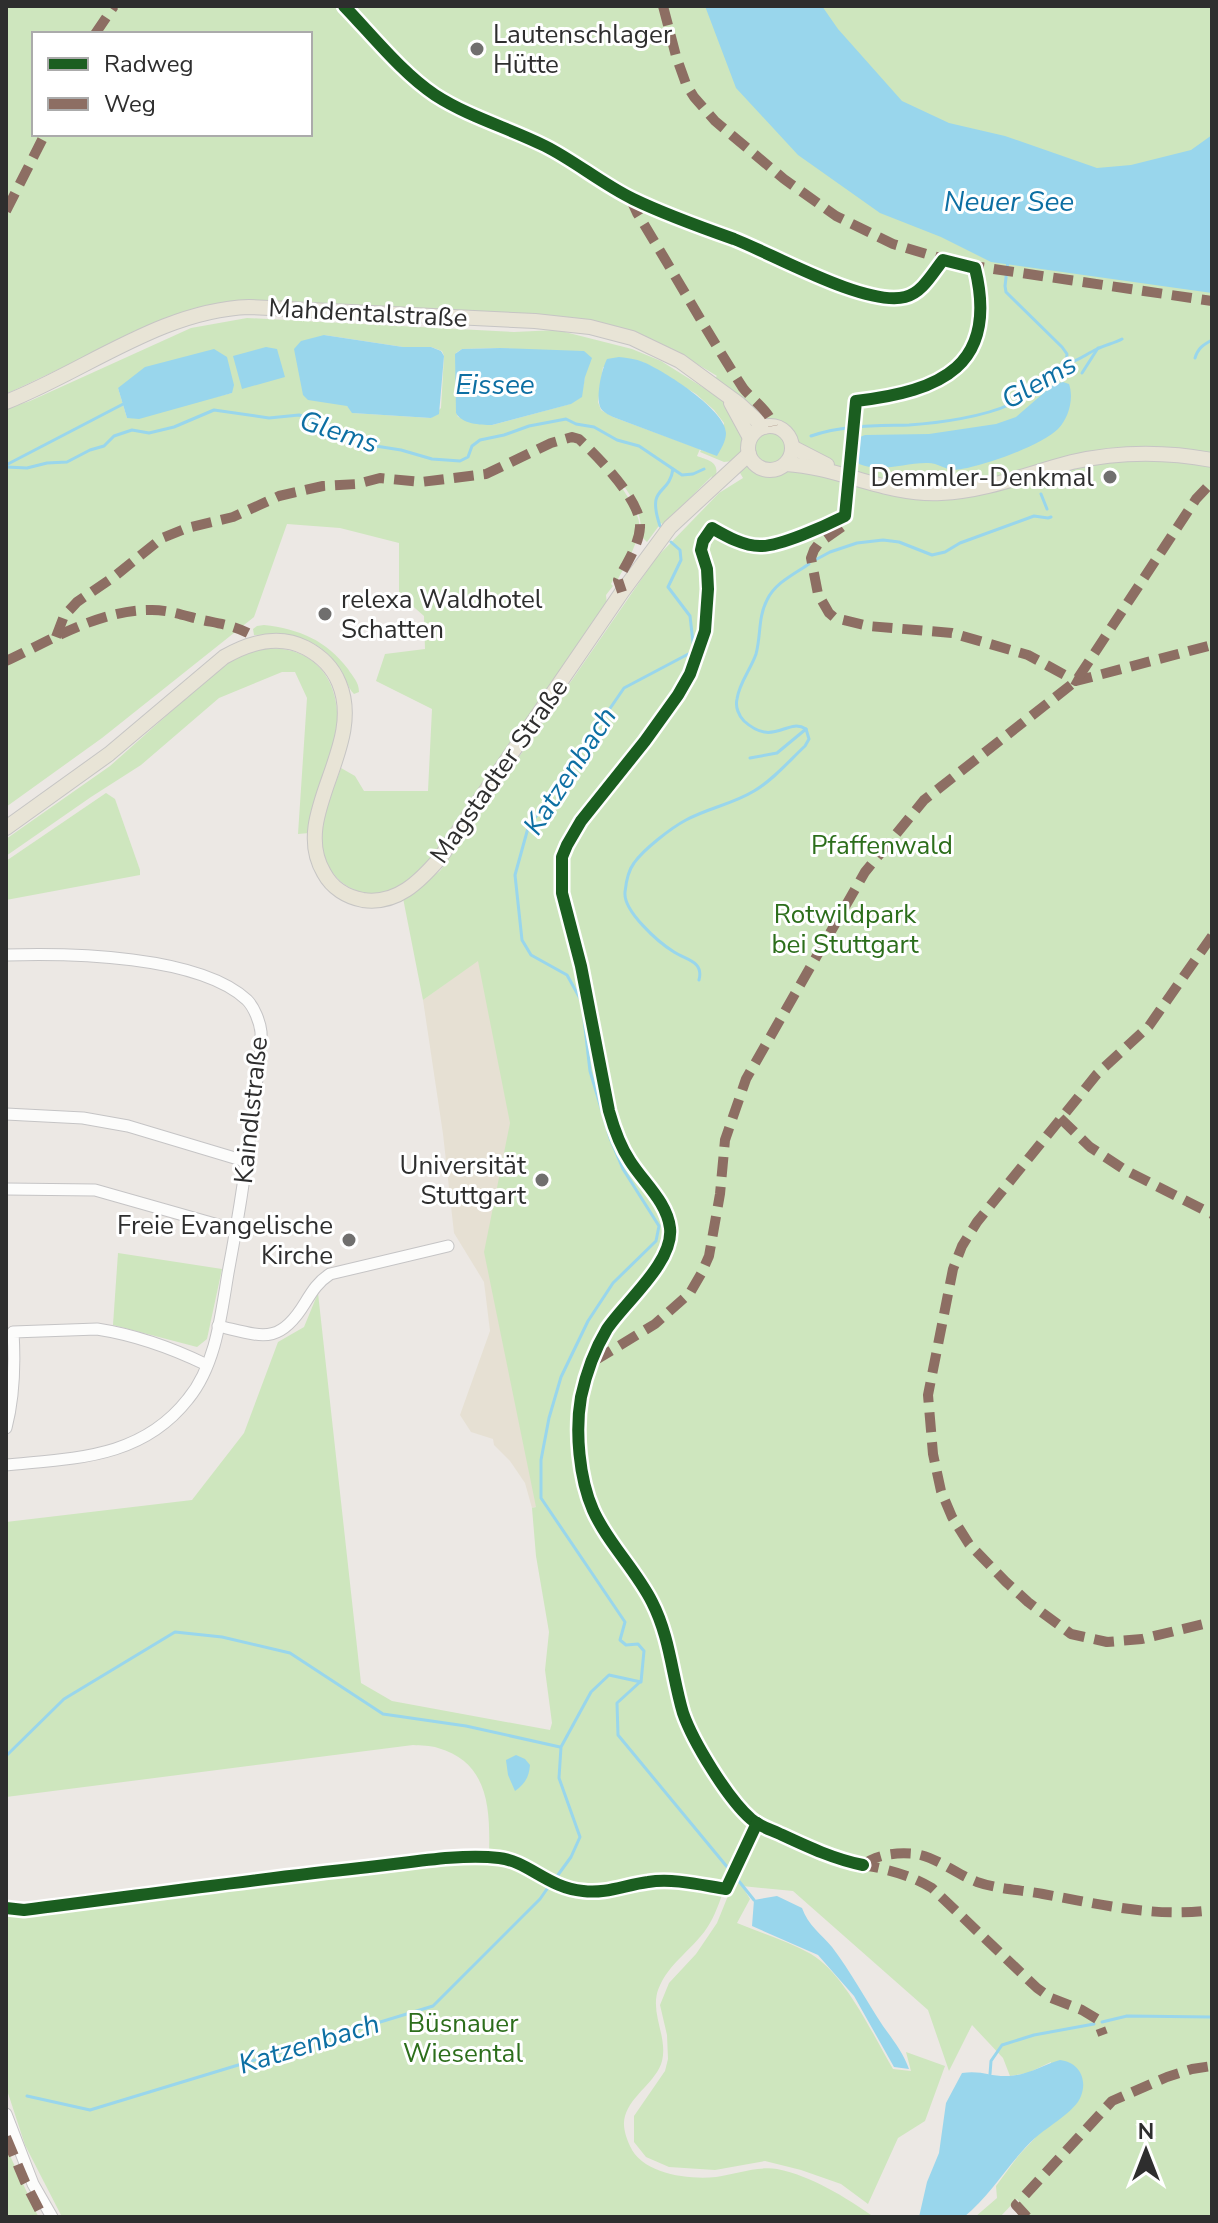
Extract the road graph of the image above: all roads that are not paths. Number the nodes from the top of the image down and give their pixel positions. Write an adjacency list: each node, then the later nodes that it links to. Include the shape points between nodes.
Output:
1 (729, 399): 2 (main road, Mahdentalstraße, via 666,353 590,327 249,307 180,320); 3 (main road, Mahdentalstraße); 4 (main road, Mahdentalstraße)
2 (6, 402)
3 (764, 427): 4 (main road); 5 (main road, via 784,431)
4 (750, 438): 6 (main road)
5 (792, 447): 8 (main road); 11 (main road)
6 (749, 454): 9 (main road); 10 (main road, Magstadter Straße)
7 (1212, 460): 11 (main road, via 1160,453 1108,455 943,493 895,490)
8 (786, 464): 9 (main road, via 773,470); 11 (main road)
9 (758, 467): 10 (main road, Magstadter Straße)
10 (728, 475): 12 (main road, Magstadter Straße, via 670,527 440,858 415,885 392,898 375,901 348,895 321,868 316,828 346,714 338,681 326,663 289,642 256,643 224,657 109,754)
11 (860, 480)
12 (6, 828)
13 (6, 955): 15 (street, Kaindlstraße, via 57,953 161,964 221,983 249,1002 261,1031)
14 (6, 1114): 15 (street, via 128,1126)
15 (248, 1162): 17 (street, Kaindlstraße)
16 (6, 1189): 17 (street, via 95,1190)
17 (236, 1230): 19 (street, Kaindlstraße)
18 (448, 1246): 19 (street, via 330,1274 283,1331 255,1335)
19 (218, 1326): 20 (street, Kaindlstraße)
20 (207, 1365): 21 (street, via 109,1331 13,1332); 22 (street, Kaindlstraße, via 174,1415 131,1444 101,1455)
21 (6, 1428)
22 (6, 1465)
23 (6, 2114): 24 (street)
24 (52, 2217)

